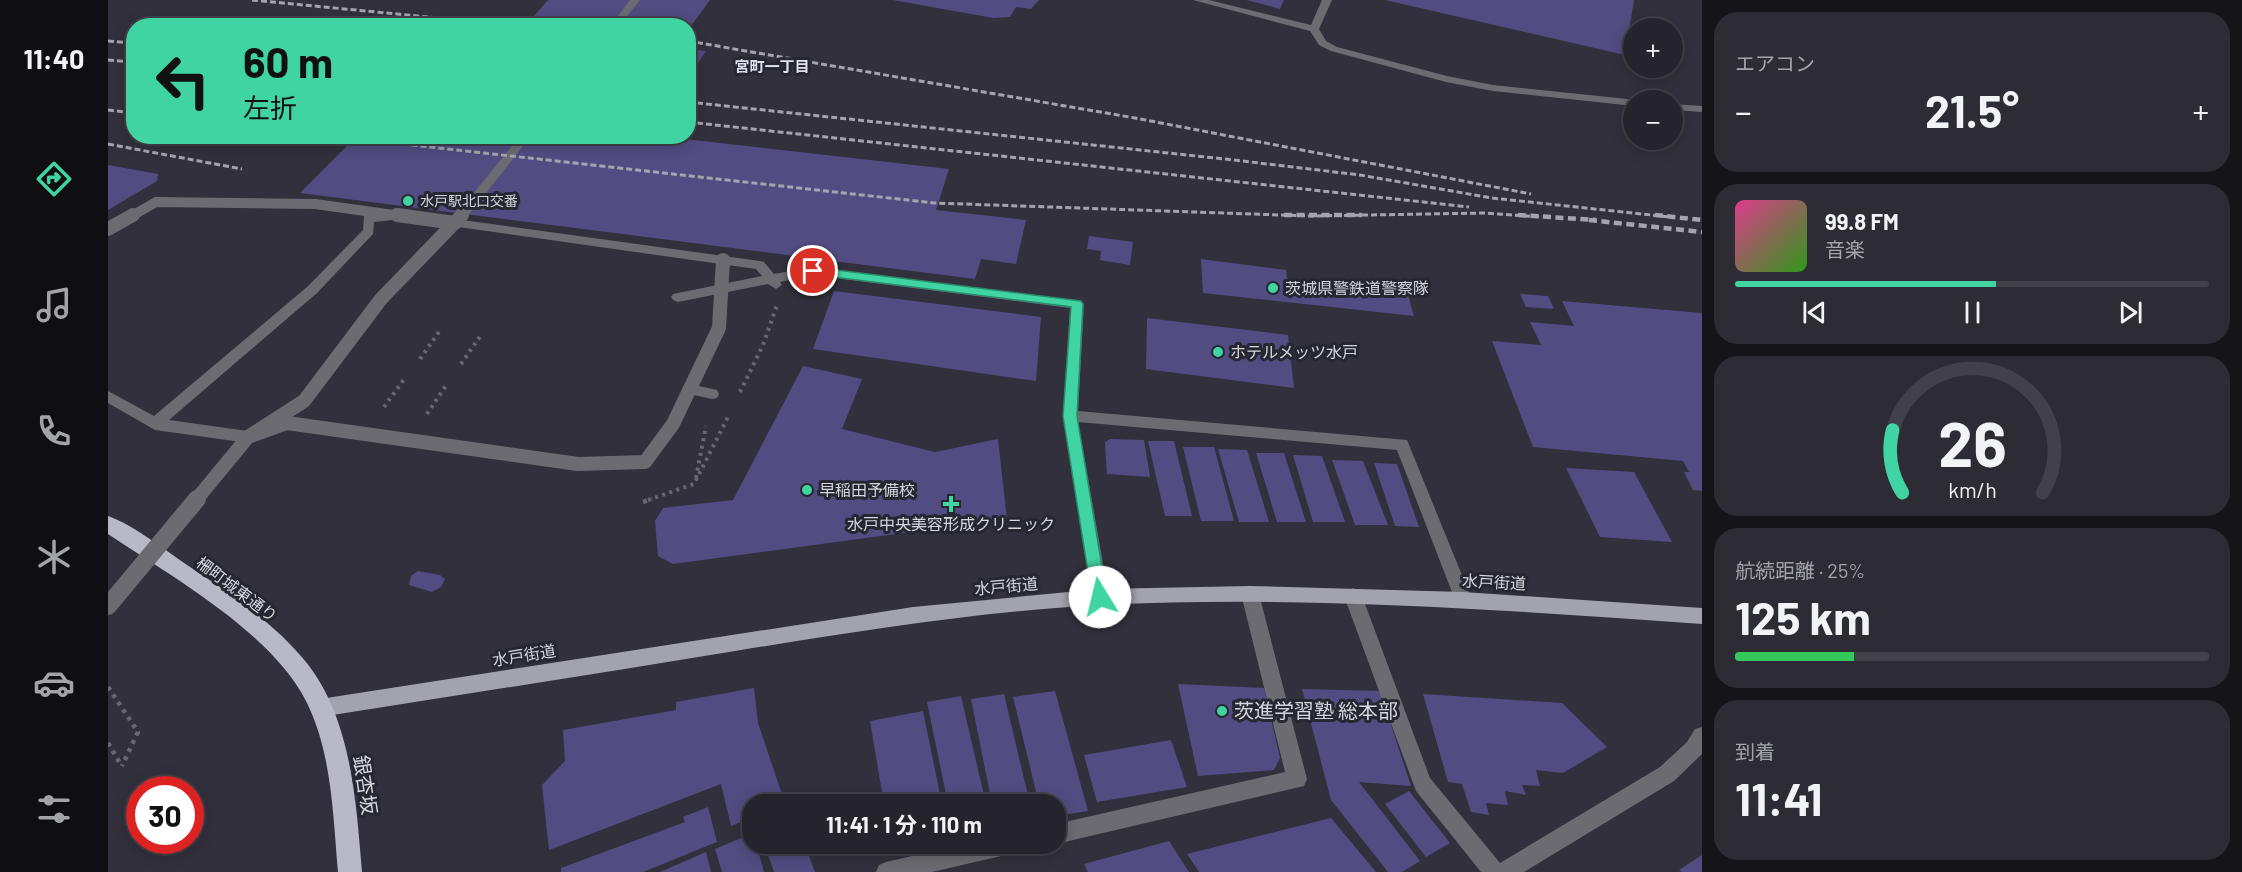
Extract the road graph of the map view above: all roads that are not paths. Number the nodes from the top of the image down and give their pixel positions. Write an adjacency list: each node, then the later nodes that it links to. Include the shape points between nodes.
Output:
1 (635, 0): 4 (street)
2 (1198, 0): 5 (street)
3 (1327, 0): 5 (street)
4 (620, 18)
5 (1314, 29): 6 (street, via 1322,43 1334,49 1446,79 1503,90)
6 (1623, 102)
7 (1683, 108): 8 (street)
8 (1702, 109)
9 (520, 144): 11 (street)
10 (399, 216): 11 (street, bridge); 12 (street, bridge, via 315,204 156,202); 20 (street, via 368,219 369,231 312,290)
11 (459, 219): 13 (street); 21 (street, bridge, via 381,299 304,401)
12 (108, 229)
13 (723, 260): 14 (street, via 760,265); 16 (street, bridge, via 719,328)
14 (778, 287)
15 (678, 297): 19 (street, via 813,271 1077,304)
16 (690, 389): 17 (street); 21 (street, bridge, via 673,424 645,462 578,464 287,423)
17 (712, 394)
18 (108, 396): 20 (street)
19 (1070, 416): 25 (street); 26 (street, via 1402,444)
20 (155, 424): 21 (street)
21 (248, 437): 27 (street, bridge)
22 (108, 524): 29 (highway, 柵町城東通り, via 254,626 303,677)
23 (1250, 594): 24 (main road, 水戸街道); 25 (main road, 水戸街道); 31 (street, via 1297,779)
24 (1353, 596): 26 (main road, 水戸街道); 35 (street, via 1423,784)
25 (1100, 597): 29 (main road, 水戸街道, via 903,617)
26 (1463, 600): 28 (main road, 水戸街道)
27 (108, 606)
28 (1702, 616)
29 (320, 708): 33 (highway, 銀杏坂, via 343,792)
30 (1702, 736): 36 (street, via 1667,774)
31 (1066, 832)
32 (965, 854): 34 (street)
33 (350, 872)
34 (886, 872)
35 (1494, 872)
36 (1505, 872)

